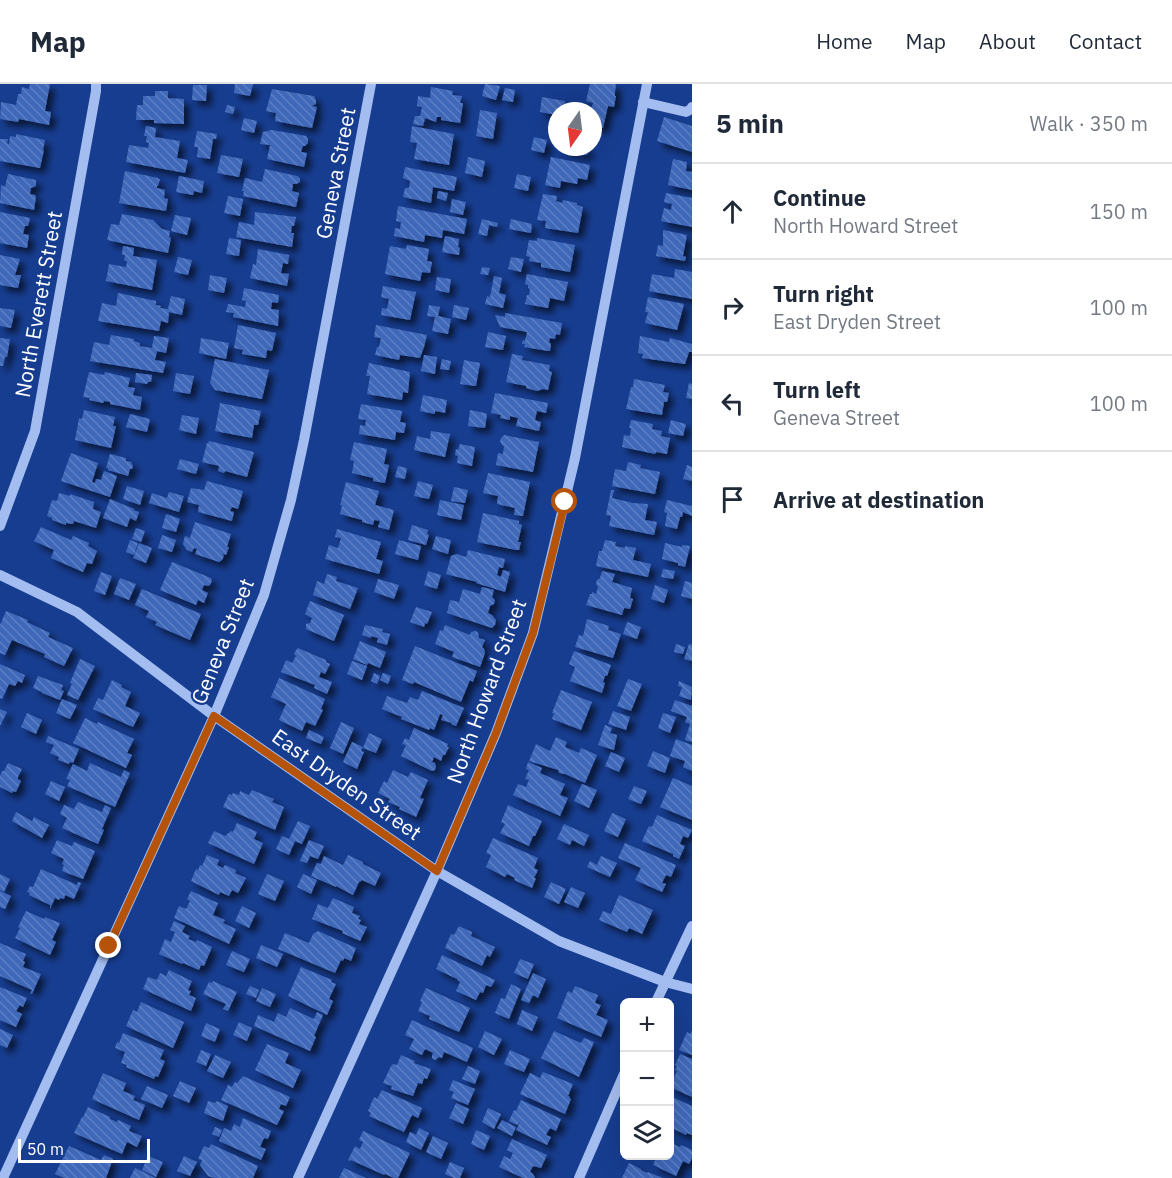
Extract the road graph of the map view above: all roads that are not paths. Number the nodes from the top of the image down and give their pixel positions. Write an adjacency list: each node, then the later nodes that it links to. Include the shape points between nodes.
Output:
1 (96, 84): 6 (street, North Everett Street, via 35,431)
2 (371, 84): 8 (street, Geneva Street, via 291,500 264,595)
3 (646, 84): 4 (street, North Howard Street)
4 (643, 102): 5 (street, via 686,112); 9 (street, North Howard Street, via 575,458 533,633 496,733)
5 (692, 107)
6 (0, 526)
7 (0, 575): 8 (street, East Dryden Street, via 77,612)
8 (214, 716): 9 (street, East Dryden Street); 15 (street, Geneva Street)
9 (437, 871): 11 (street, East Dryden Street, via 559,941); 16 (street, North Howard Street)
10 (692, 926): 11 (street)
11 (665, 982): 12 (street, East Dryden Street); 13 (street)
12 (692, 989)
13 (658, 998)
14 (620, 1083): 17 (street)
15 (3, 1178)
16 (298, 1178)
17 (579, 1178)

